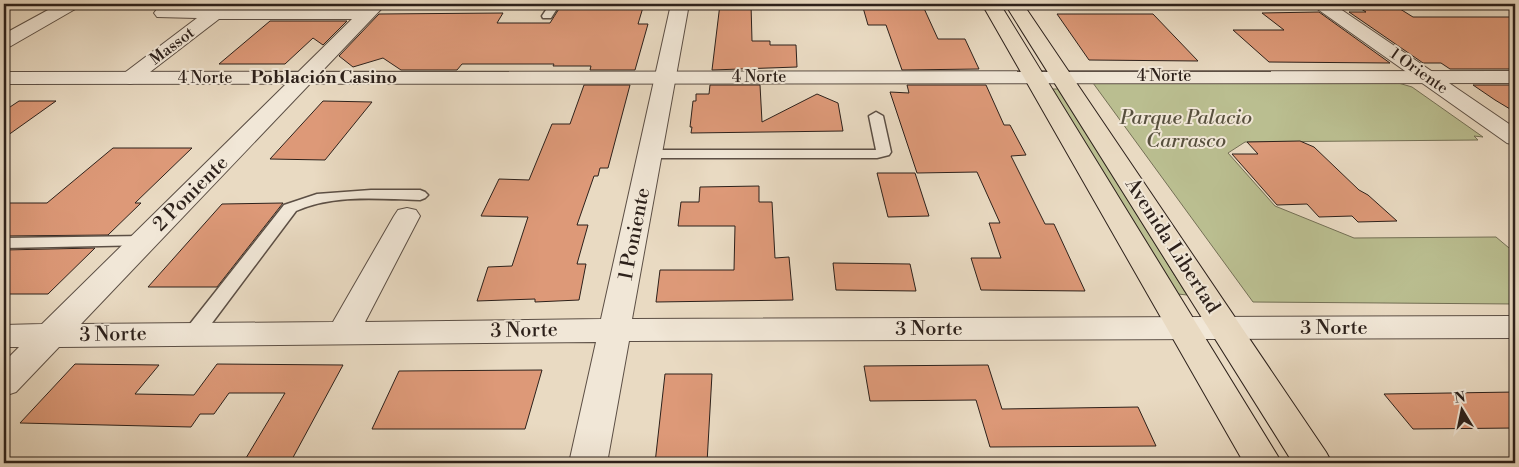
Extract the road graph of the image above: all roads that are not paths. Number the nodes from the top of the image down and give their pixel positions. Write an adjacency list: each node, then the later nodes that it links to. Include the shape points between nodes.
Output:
1 (71, 4): 11 (street)
2 (555, 4): 10 (lane)
3 (680, 4): 15 (street, 1 Poniente)
4 (990, 4): 12 (main road, Avenida Libertad)
5 (1014, 4): 13 (main road, Avenida Libertad)
6 (1322, 4): 14 (street, 1 Oriente)
7 (372, 9): 9 (street, Massot); 19 (street, 2 Poniente)
8 (163, 13): 9 (street, Massot)
9 (214, 14): 18 (street, Massot)
10 (547, 16)
11 (4, 42)
12 (1033, 76): 13 (street, 4 Norte); 15 (street, 4 Norte); 27 (main road, Avenida Libertad)
13 (1062, 76): 14 (street, 4 Norte); 28 (main road, Avenida Libertad)
14 (1426, 76): 16 (street, 4 Norte); 21 (street, 1 Oriente)
15 (666, 77): 19 (street, 4 Norte); 22 (street, 1 Poniente)
16 (1515, 77)
17 (4, 78): 18 (street, 4 Norte)
18 (130, 78): 19 (street, 4 Norte)
19 (306, 78): 24 (street, 2 Poniente)
20 (876, 116): 22 (lane, via 884,152 876,154)
21 (1515, 138)
22 (650, 154): 29 (street, 1 Poniente)
23 (414, 206): 30 (street); 31 (lane, via 322,196 299,202 290,208)
24 (144, 241): 25 (lane); 32 (street, 2 Poniente)
25 (4, 243)
26 (1515, 327): 28 (street, 3 Norte)
27 (1181, 328): 28 (street, 3 Norte); 29 (street, 3 Norte); 36 (main road, Avenida Libertad)
28 (1225, 328): 37 (main road, Avenida Libertad)
29 (615, 330): 30 (street, 3 Norte); 35 (street, 1 Poniente)
30 (342, 333): 31 (street, 3 Norte)
31 (193, 334): 32 (street, 3 Norte)
32 (50, 335): 33 (street, 3 Norte); 34 (street, 2 Poniente)
33 (4, 336)
34 (4, 383)
35 (588, 463)
36 (1263, 463)
37 (1313, 463)

